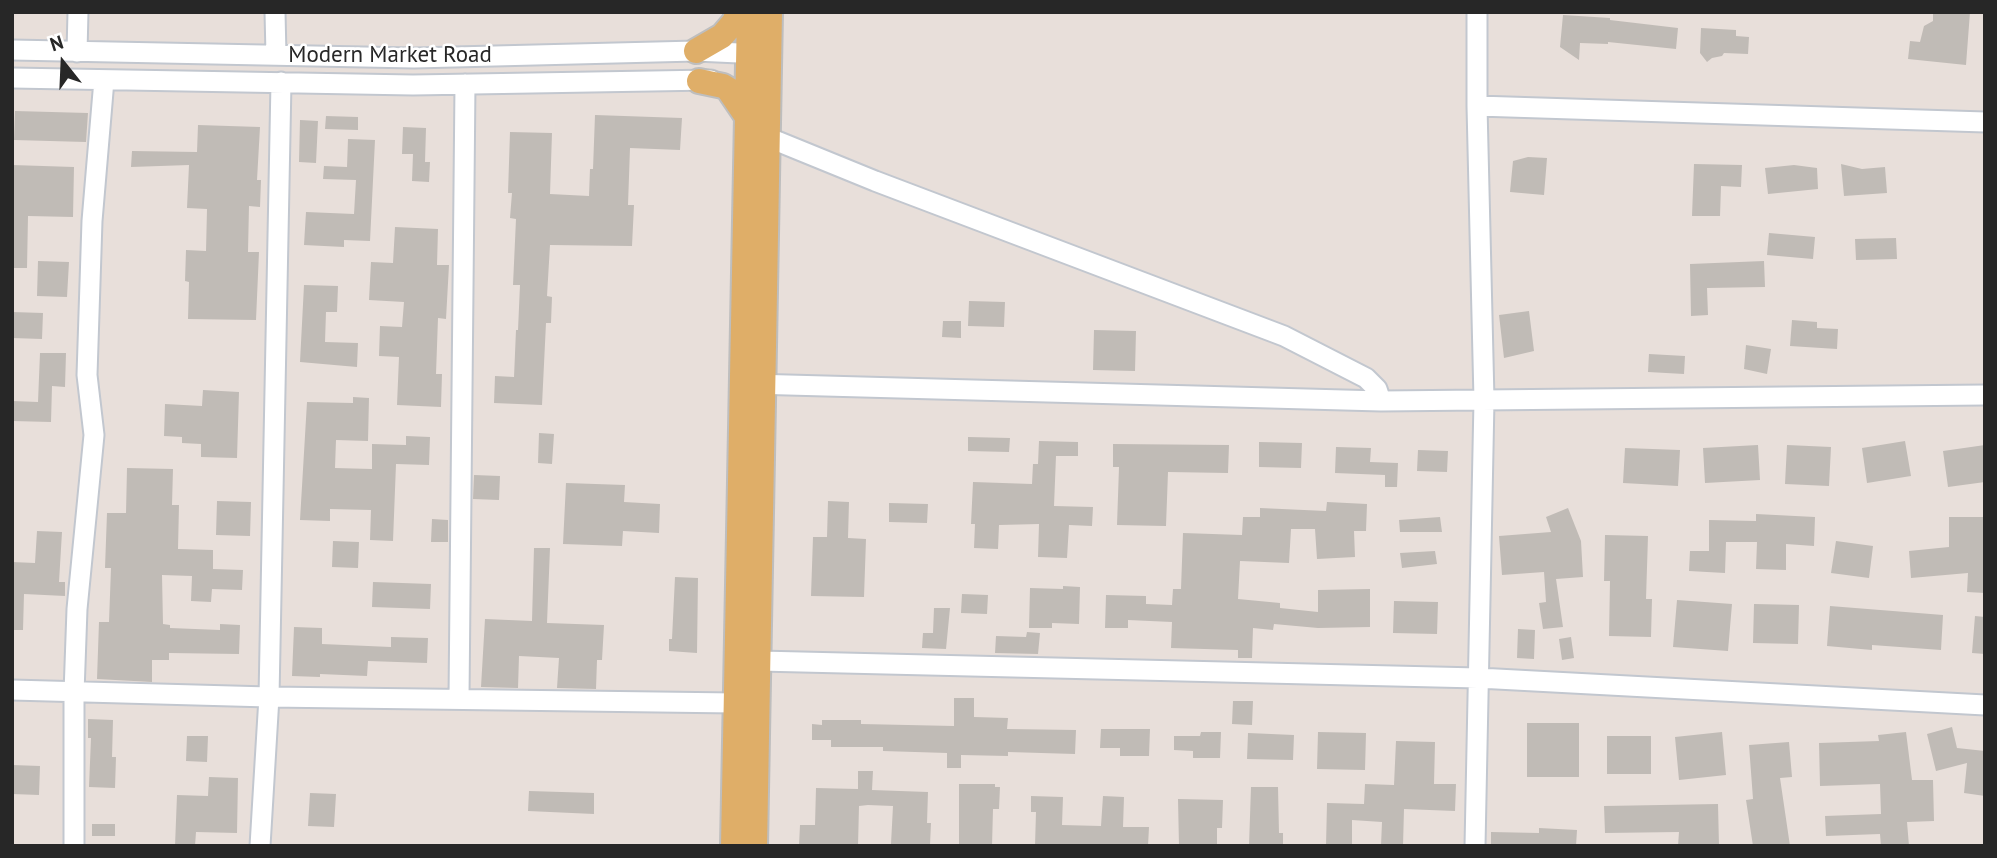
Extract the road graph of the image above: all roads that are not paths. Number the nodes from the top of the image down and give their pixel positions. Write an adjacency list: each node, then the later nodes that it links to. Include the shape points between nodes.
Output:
1 (78, 12): 9 (street)
2 (275, 12): 11 (street)
3 (738, 12): 8 (main road, via 722,36)
4 (749, 12): 10 (main road)
5 (770, 12): 10 (main road)
6 (1477, 12): 20 (street)
7 (12, 50): 9 (street, Modern Market Road)
8 (696, 51): 10 (street, Modern Market Road); 12 (street, Modern Market Road)
9 (77, 52): 11 (street, Modern Market Road)
10 (758, 54): 15 (main road)
11 (276, 55): 12 (street, Modern Market Road)
12 (414, 58): 19 (street)
13 (12, 78): 14 (street, Modern Market Road)
14 (104, 80): 17 (street, Modern Market Road); 31 (street, via 92,221 87,374 94,435 77,609)
15 (757, 80): 16 (street, Modern Market Road); 21 (main road); 23 (main road)
16 (699, 81): 18 (street, Modern Market Road); 21 (main road, via 729,89)
17 (281, 82): 19 (street, Modern Market Road); 32 (street)
18 (465, 84): 19 (street, Modern Market Road); 33 (street)
19 (413, 85)
20 (1477, 106): 22 (street); 26 (street)
21 (747, 117): 24 (main road)
22 (1985, 122)
23 (766, 137): 24 (main road); 27 (street, via 1284,336 1366,378)
24 (752, 384): 27 (street); 28 (main road); 34 (main road)
25 (1985, 395): 26 (street)
26 (1484, 400): 27 (street); 29 (street)
27 (1381, 401)
28 (759, 661): 29 (street); 39 (main road)
29 (1478, 678): 35 (street); 40 (street)
30 (12, 691): 31 (street)
31 (74, 693): 32 (street); 36 (street)
32 (269, 697): 33 (street); 37 (street)
33 (458, 698): 34 (street)
34 (735, 703): 38 (main road)
35 (1985, 705)
36 (74, 846)
37 (260, 846)
38 (733, 846)
39 (755, 846)
40 (1475, 846)

